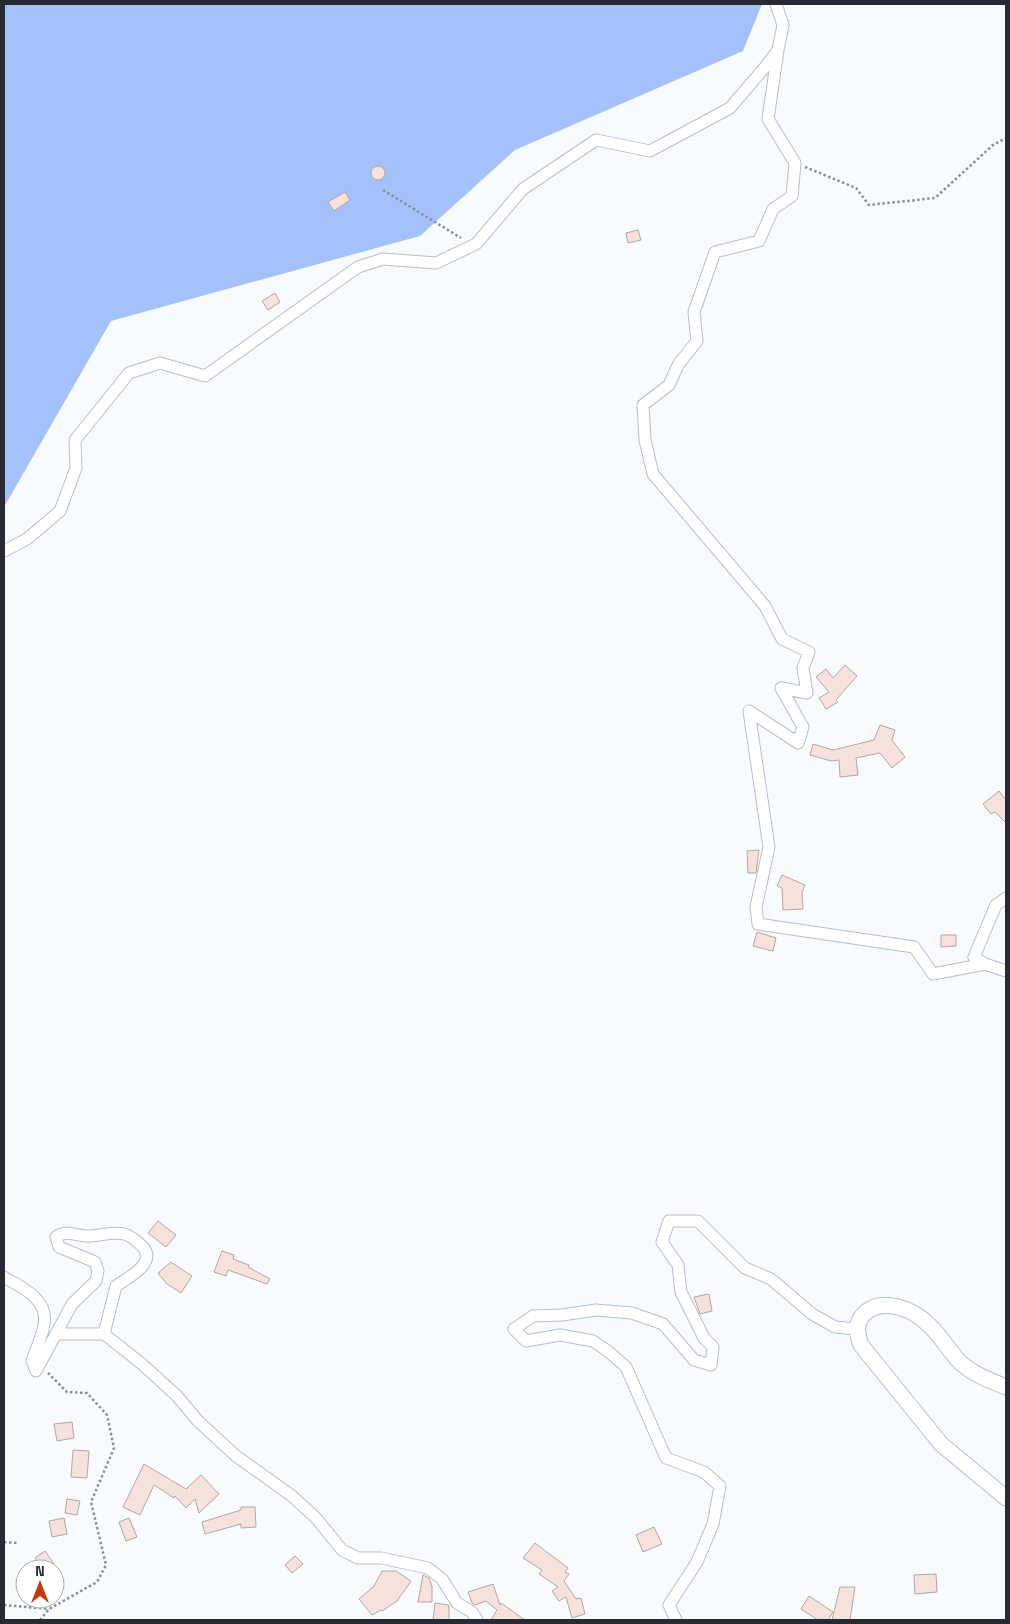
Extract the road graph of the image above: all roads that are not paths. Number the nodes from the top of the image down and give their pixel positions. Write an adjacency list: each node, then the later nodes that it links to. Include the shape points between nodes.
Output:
1 (776, 4): 2 (street, via 783,25)
2 (778, 50): 3 (street, via 730,108 650,151 596,140 523,189 476,244 436,263 383,259 358,267 205,376 160,363 129,373 75,440 76,468 60,510); 7 (street, via 768,119 795,163 792,196 772,209 759,241 715,252 694,312 697,341 678,365 670,385 643,405 645,440 653,474 765,606 782,639 809,652 803,668 807,694 781,688 803,727 798,743 749,711 769,847 756,907 758,924 914,947 933,974)
3 (27, 539): 4 (street); 5 (street)
4 (4, 551)
5 (4, 561)
6 (1006, 898): 7 (street, via 996,905 974,957)
7 (985, 964): 8 (street)
8 (1006, 971)
9 (4, 1277): 11 (street, via 35,1297 44,1307 44,1330 32,1361 36,1371)
10 (857, 1329): 13 (main road, via 860,1318 868,1311 888,1305 900,1306 929,1324 962,1363); 14 (main road, via 861,1345 941,1444); 16 (street, via 834,1327 812,1314 771,1279 745,1268 698,1221 669,1221 662,1242 678,1265 681,1292 704,1338 713,1346 711,1364 694,1360 663,1324 632,1313 596,1310 533,1316 514,1329 526,1341 560,1335 593,1341 609,1352 626,1367 666,1458 704,1472 720,1486 713,1524 697,1562 669,1604)
11 (56, 1334): 12 (street); 12 (street, via 72,1304 96,1281 98,1271 95,1262 59,1247 56,1237 70,1233 86,1236 124,1234 137,1240 147,1258 144,1266 116,1286)
12 (104, 1334): 15 (street, via 177,1396 198,1421 236,1456 292,1496 316,1518 342,1550 358,1558 381,1558 428,1568 442,1579 457,1603 472,1612)
13 (1006, 1387)
14 (1006, 1498)
15 (477, 1620)
16 (676, 1620)

